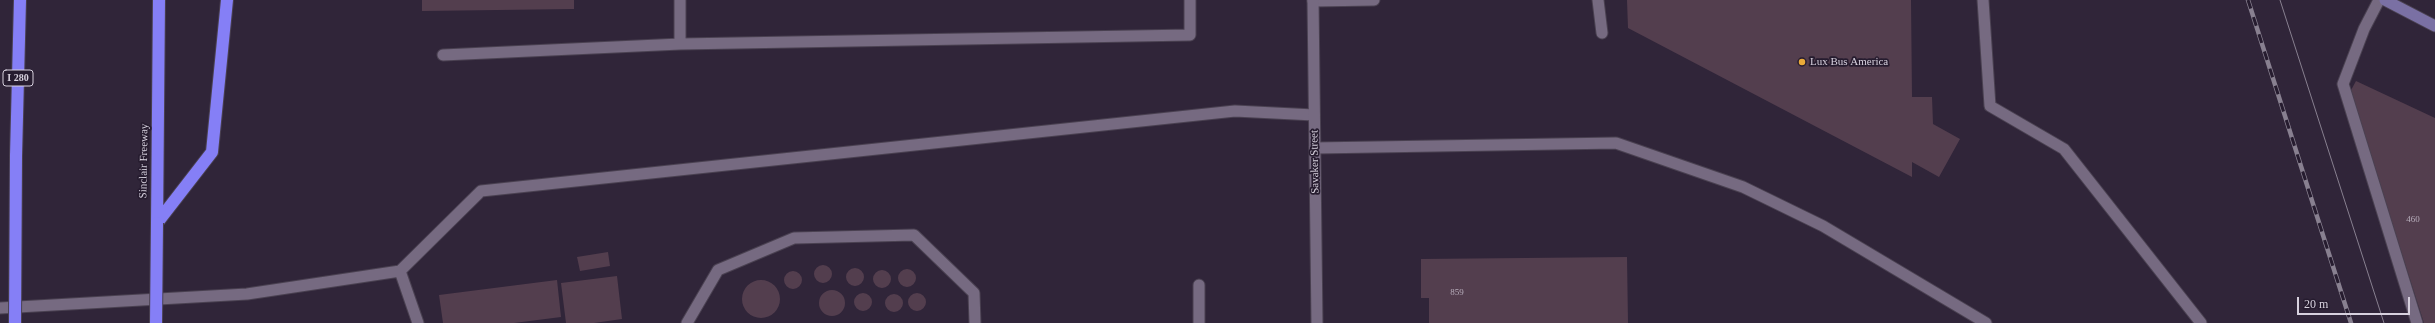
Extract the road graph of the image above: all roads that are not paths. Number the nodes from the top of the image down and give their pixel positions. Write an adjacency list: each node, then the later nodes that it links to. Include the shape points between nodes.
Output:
1 (20, 0): 22 (highway, I 280, bridge)
2 (159, 0): 18 (highway, Sinclair Freeway)
3 (227, 0): 18 (highway, via 212,152)
4 (680, 0): 14 (street)
5 (1190, 0): 14 (street, via 1190,35)
6 (1374, 0): 11 (street)
7 (1598, 0): 13 (street)
8 (1983, 0): 30 (street, via 1990,106 2064,149)
9 (2379, 0): 31 (street, via 2364,29 2343,84)
10 (2385, 0): 12 (main road)
11 (1313, 1): 16 (street, Savaker Street)
12 (2435, 26)
13 (1602, 33)
14 (680, 44): 15 (street)
15 (443, 55)
16 (1314, 115): 17 (street, Savaker Street); 19 (street, via 1235,111 481,191)
17 (1314, 148): 28 (street, Savaker Street); 29 (street, via 1616,143 1743,187 1823,226)
18 (157, 223): 23 (highway, Sinclair Freeway, bridge)
19 (400, 271): 21 (street, via 247,294); 24 (street)
20 (1198, 285): 27 (street)
21 (0, 308)
22 (14, 323)
23 (156, 323)
24 (418, 323)
25 (687, 323): 26 (street, via 718,270 794,238 914,235 974,294)
26 (975, 323)
27 (1199, 323)
28 (1317, 323)
29 (1986, 323)
30 (2201, 323)
31 (2417, 323)

